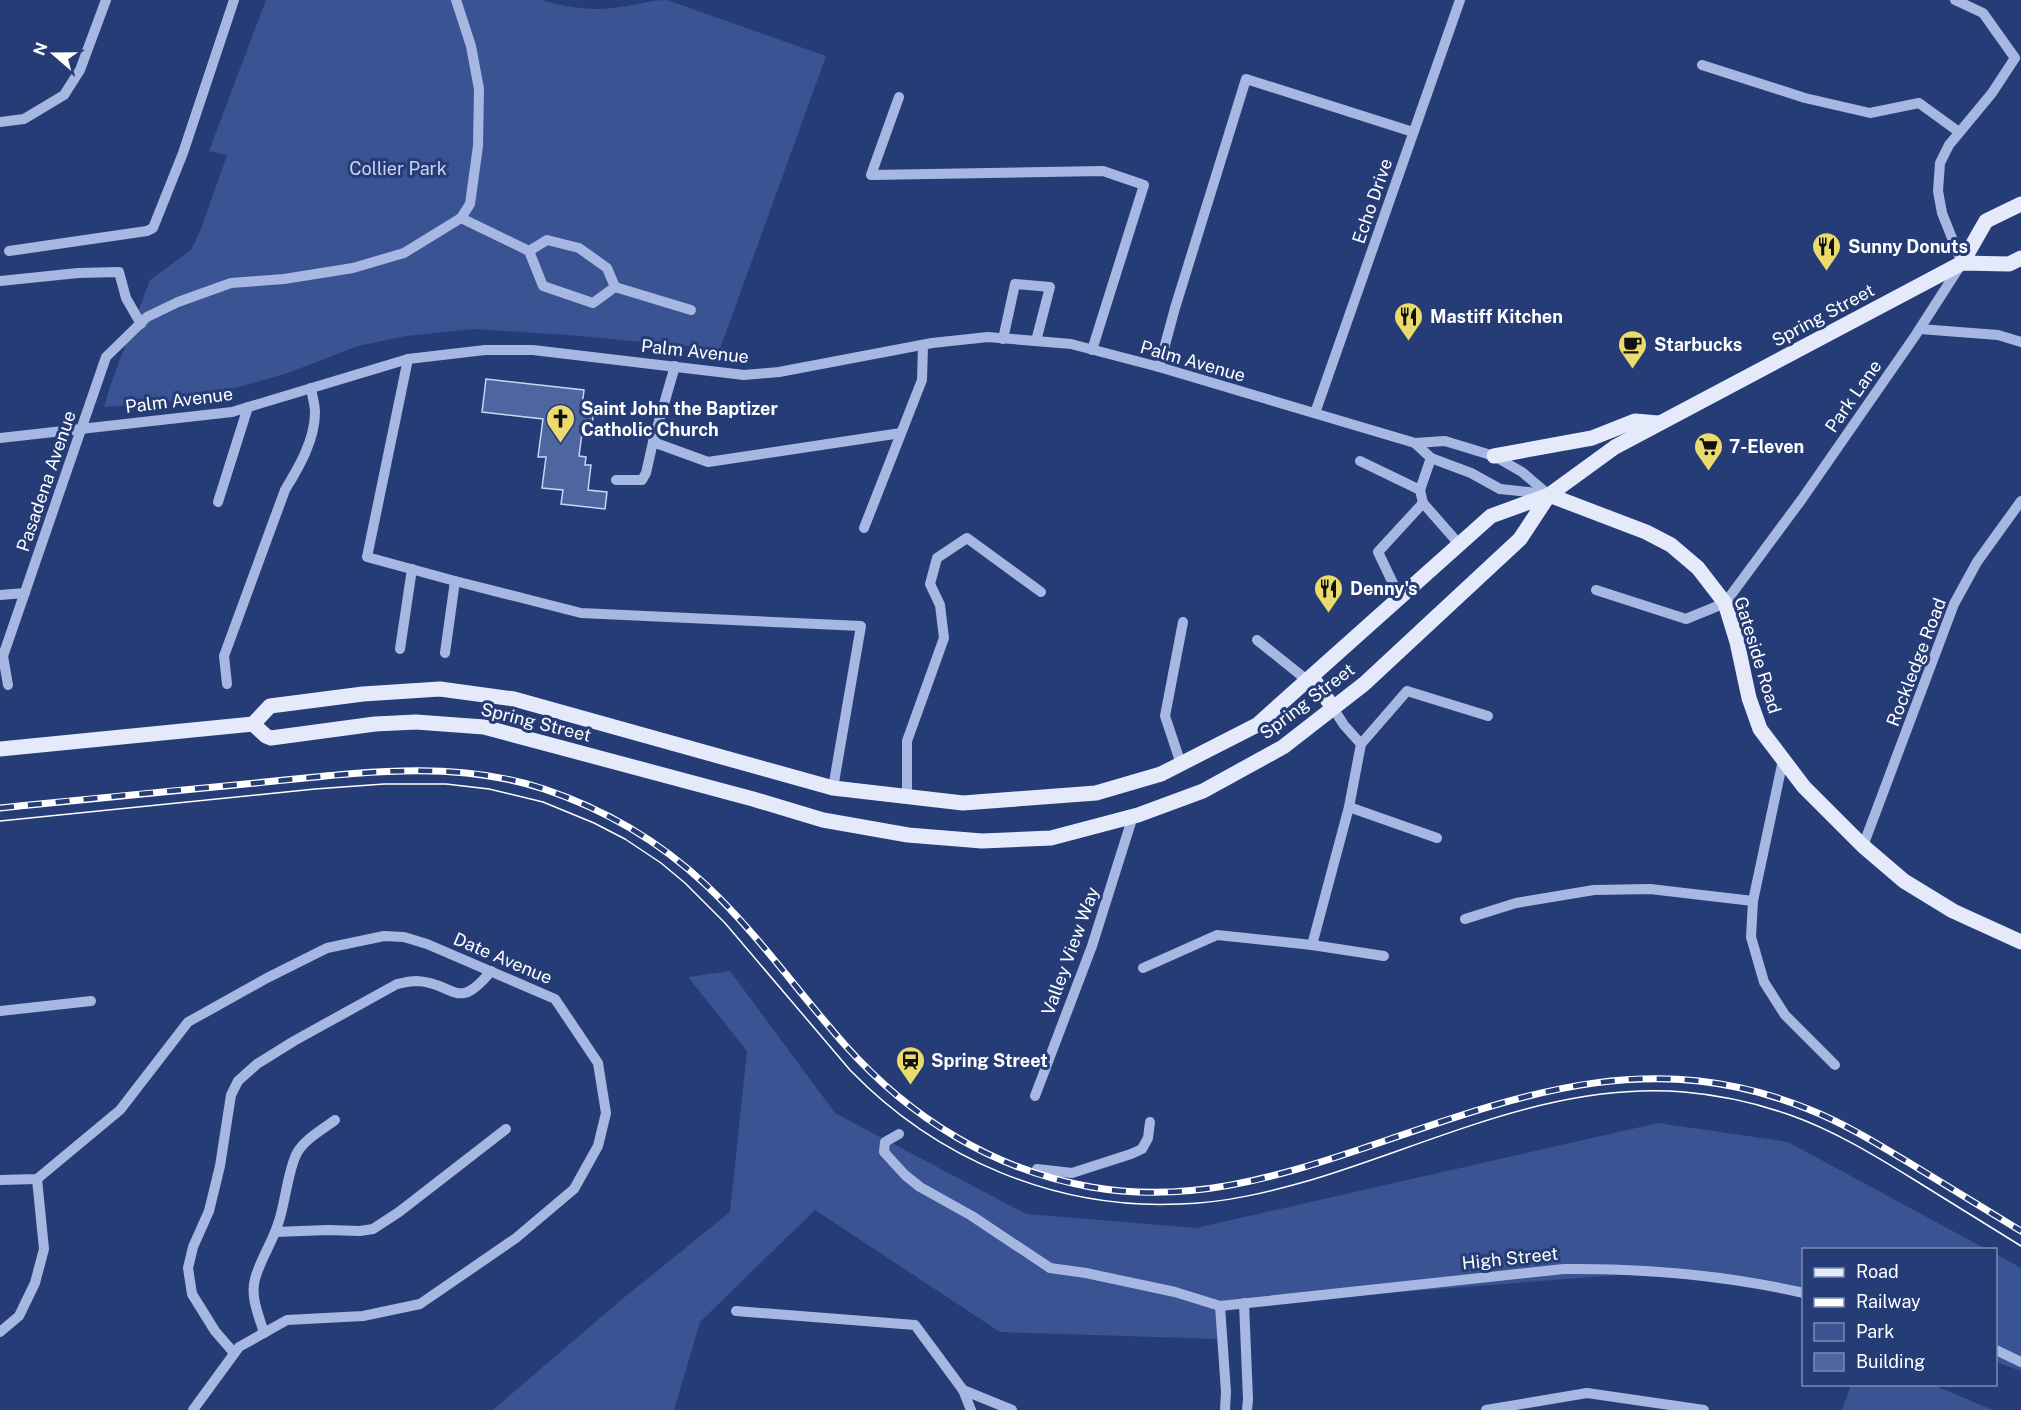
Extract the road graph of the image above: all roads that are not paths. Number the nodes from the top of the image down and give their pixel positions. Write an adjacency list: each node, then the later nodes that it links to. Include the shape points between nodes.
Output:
1 (106, 0): 8 (street, via 80,70 64,94 24,119)
2 (234, 0): 13 (street, via 183,153 153,228)
3 (456, 0): 12 (street, via 479,88 478,146 470,204)
4 (1460, 0): 9 (street, Echo Drive)
5 (1955, 0): 10 (street, via 1983,13 2015,58)
6 (1702, 65): 10 (street, via 1870,114 1919,104)
7 (899, 97): 26 (street, via 871,175 1103,171 1144,185)
8 (0, 122)
9 (1413, 132): 29 (street, via 1246,79); 32 (street, Echo Drive)
10 (1959, 132): 16 (street, via 1940,163 1938,191 1942,213)
11 (2021, 204): 16 (main road, via 1986,221)
12 (461, 218): 14 (street); 20 (street, via 404,253 353,268 231,283 178,302)
13 (9, 251)
14 (529, 251): 18 (street, via 548,240 579,248 607,268); 18 (street, via 543,286 593,303)
15 (2021, 258): 16 (main road, Spring Street, via 2009,264)
16 (1962, 263): 21 (street, Park Lane); 33 (main road, Spring Street)
17 (0, 280): 20 (street, via 118,272 126,298)
18 (615, 287): 19 (street)
19 (691, 310)
20 (141, 324): 34 (street, Pasadena Avenue, via 106,357)
21 (1920, 329): 24 (street, via 1998,335); 57 (street, Park Lane)
22 (1003, 339): 23 (street, Palm Avenue); 23 (street, via 1015,284 1050,287); 25 (street, Palm Avenue)
23 (1036, 341): 26 (street, Palm Avenue)
24 (2021, 342)
25 (922, 345): 28 (street, Palm Avenue, via 744,375); 35 (street, via 922,380)
26 (1092, 350): 29 (street, Palm Avenue)
27 (408, 359): 28 (street, Palm Avenue, via 485,350 532,350); 30 (street, Palm Avenue); 50 (street, via 367,557)
28 (675, 366): 37 (street)
29 (1159, 367): 32 (street, Palm Avenue)
30 (311, 388): 31 (street, Palm Avenue); 63 (street, via 315,411 308,446 285,490 224,656)
31 (248, 407): 34 (street, Palm Avenue); 46 (street)
32 (1315, 413): 38 (street, Palm Avenue)
33 (1658, 423): 39 (main road, via 1635,421 1592,438); 44 (main road, Spring Street, via 1615,447)
34 (81, 429): 36 (street, Palm Avenue); 53 (street, Pasadena Avenue)
35 (901, 433): 37 (street, via 708,462); 48 (street)
36 (0, 438)
37 (653, 442): 42 (street, via 642,480)
38 (1415, 443): 39 (street, Palm Avenue, via 1445,441); 40 (street, Palm Avenue)
39 (1494, 456): 44 (street, Palm Avenue)
40 (1431, 458): 43 (street); 44 (street, Palm Avenue, via 1471,472 1500,489)
41 (1360, 461): 43 (street)
42 (616, 480)
43 (1420, 490): 47 (street)
44 (1549, 495): 49 (main road, Spring Street, via 1491,516); 57 (main road, Gateside Road, via 1671,545 1698,568); 65 (main road, Spring Street, via 1520,539)
45 (2021, 501): 77 (street, Rockledge Road, via 1977,562 1954,604)
46 (219, 502)
47 (1424, 503): 49 (street); 56 (street, via 1378,552)
48 (864, 528)
49 (1459, 544): 56 (main road, Spring Street)
50 (412, 569): 51 (street); 60 (street)
51 (455, 581): 61 (street); 72 (street, via 581,613 861,626)
52 (1596, 590): 57 (street, via 1686,619)
53 (25, 592): 55 (street); 64 (street, Pasadena Avenue, via 3,656)
54 (1041, 592): 73 (street, via 967,538 937,558 930,584 940,605 944,638 907,741)
55 (0, 595)
56 (1400, 598): 62 (main road, Spring Street)
57 (1725, 603): 70 (main road, Gateside Road, via 1760,729)
58 (1183, 622): 71 (street, via 1165,716)
59 (1257, 640): 62 (street)
60 (400, 649)
61 (445, 653)
62 (1310, 679): 65 (main road); 71 (main road, Spring Street, via 1257,725)
63 (227, 684)
64 (8, 685)
65 (1333, 708): 68 (street); 75 (main road, Spring Street, via 1283,747 1203,791)
66 (1488, 716): 68 (street, via 1407,691)
67 (253, 724): 69 (main road); 72 (main road, Spring Street, via 270,706 440,689 514,699); 75 (main road, Spring Street, via 271,738 375,724 416,722 484,727 823,820 908,836 982,841 1052,838)
68 (1361, 744): 74 (street)
69 (0, 749)
70 (1783, 760): 77 (main road, Gateside Road, via 1804,787); 78 (street)
71 (1181, 764): 73 (main road, Spring Street, via 1161,774 1096,793 963,803)
72 (833, 788): 73 (main road, Spring Street)
73 (907, 797)
74 (1349, 807): 76 (street); 81 (street)
75 (1133, 816): 88 (street, Valley View Way, via 1092,946)
76 (1437, 838)
77 (1863, 846): 80 (main road, Gateside Road, via 1923,893)
78 (1753, 901): 79 (street, via 1650,889 1594,890 1516,903); 87 (street, via 1751,937 1764,982 1785,1015)
79 (1465, 919)
80 (2021, 942)
81 (1312, 945): 82 (street); 83 (street, via 1217,935)
82 (1384, 956)
83 (1143, 968)
84 (491, 971): 94 (street, Date Avenue, via 404,937 384,936 327,948 188,1022 120,1110); 102 (street, Date Avenue, via 555,999 598,1063 606,1113 598,1146 574,1189 516,1238 420,1304 363,1316 287,1320); 104 (street, via 480,985 461,994 427,983 397,984 294,1041 238,1081 231,1095 220,1166 208,1211 188,1268 192,1294 214,1331)
85 (91, 1001): 86 (street)
86 (0, 1011)
87 (1835, 1065)
88 (1035, 1096)
89 (335, 1120): 96 (street, via 297,1152)
90 (1150, 1122): 93 (street, via 1142,1149 1131,1154 1072,1173)
91 (506, 1129): 96 (street, via 373,1229)
92 (899, 1134): 99 (street, via 885,1142 884,1152 905,1175 1050,1268 1175,1292)
93 (1037, 1169)
94 (37, 1179): 95 (street); 101 (street, via 44,1249 35,1284 19,1316)
95 (0, 1180)
96 (275, 1232): 102 (street, via 254,1280 254,1302)
97 (1802, 1293): 98 (street, High Street, via 1720,1277 1564,1269)
98 (1244, 1303): 99 (street, High Street); 111 (street)
99 (1220, 1306): 110 (street)
100 (736, 1311): 106 (street, via 915,1325)
101 (0, 1332)
102 (264, 1333): 104 (street, Date Avenue)
103 (1997, 1351): 105 (street)
104 (234, 1353): 107 (street, Date Avenue)
105 (2021, 1362)
106 (963, 1390): 108 (street); 109 (street)
107 (193, 1410)
108 (971, 1410)
109 (1011, 1410)
110 (1225, 1410)
111 (1246, 1410)
112 (1486, 1410): 113 (street, via 1587,1393)
113 (1704, 1410)

